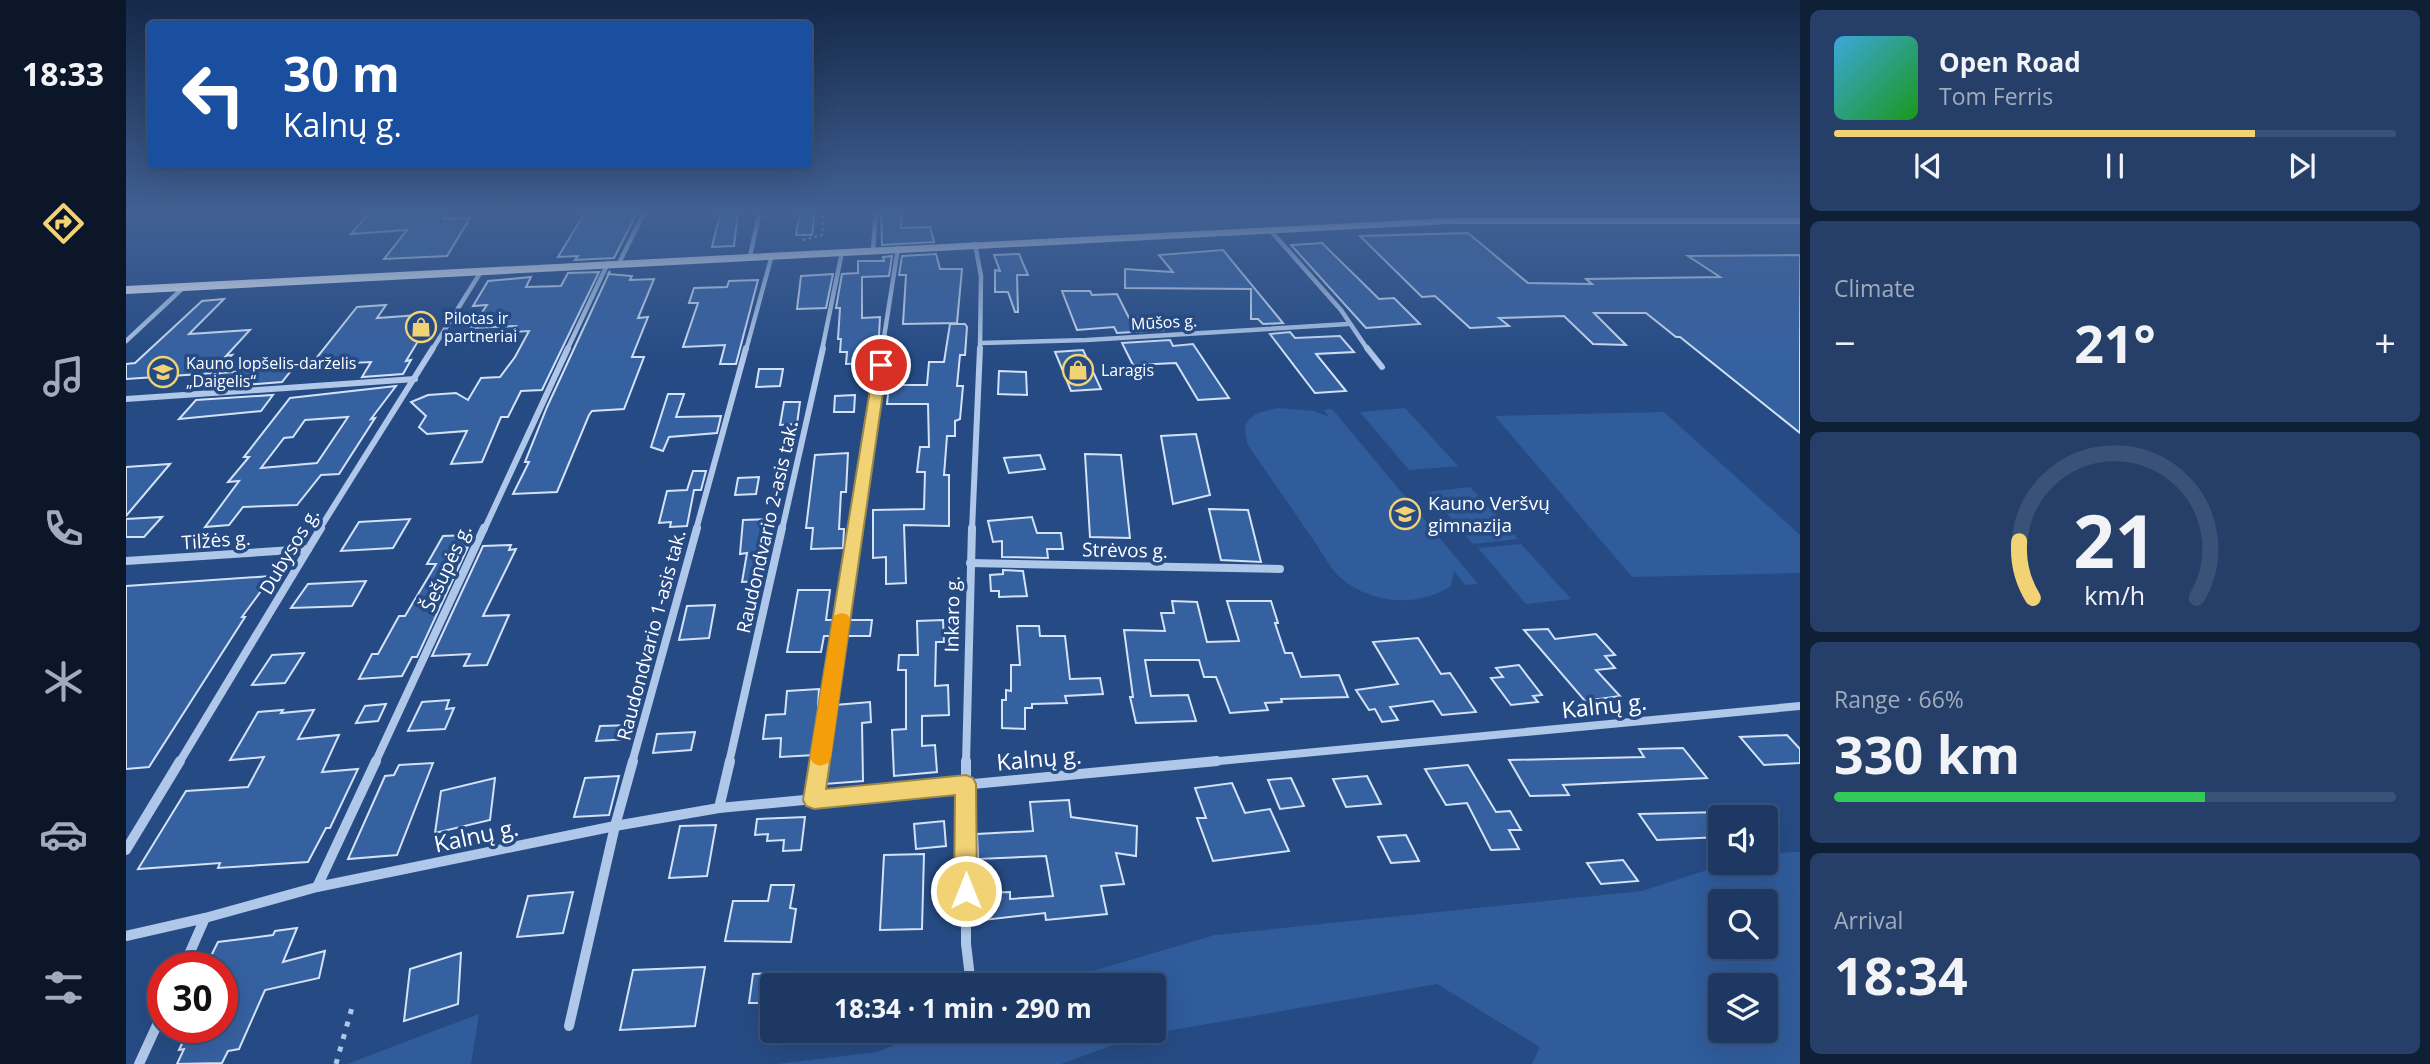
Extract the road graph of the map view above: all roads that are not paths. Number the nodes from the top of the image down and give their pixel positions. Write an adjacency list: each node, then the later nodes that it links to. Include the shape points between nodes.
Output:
1 (667, 261): 7 (main road)
2 (770, 261): 25 (street, Raudondvario 1-asis tak.)
3 (842, 261): 24 (street, Raudondvario 2-asis tak.)
4 (896, 261): 23 (street)
5 (978, 261): 13 (street, Inkaro g.)
6 (1297, 261): 11 (street)
7 (614, 263): 8 (main road); 27 (street, Šešupės g.)
8 (482, 270): 9 (main road); 15 (street, Dubysos g.)
9 (185, 286): 10 (main road); 12 (street)
10 (126, 289)
11 (1348, 324): 13 (street, Mūšos g.); 14 (street)
12 (126, 341)
13 (981, 343): 19 (street, Inkaro g.)
14 (1382, 367)
15 (415, 379): 16 (street); 17 (street, Dubysos g.)
16 (126, 399)
17 (308, 550): 18 (street, Tilžės g.); 26 (street, Dubysos g.)
18 (126, 561)
19 (970, 563): 20 (street, Strėvos g.); 22 (street, Inkaro g.)
20 (1280, 569)
21 (1800, 706): 22 (street, Kalnų g.)
22 (966, 784): 23 (street, Kalnų g.); 31 (street, Inkaro g.)
23 (814, 800): 24 (street, Kalnų g.)
24 (719, 808): 25 (street, Kalnų g.)
25 (615, 826): 27 (street, Kalnų g.); 32 (street, Raudondvario 1-asis tak.)
26 (126, 850)
27 (317, 887): 28 (street, Kalnų g.)
28 (205, 918): 29 (street, Kalnų g.); 30 (street)
29 (126, 936)
30 (190, 952)
31 (970, 973)
32 (569, 1026)
33 (149, 1043): 34 (street)
34 (139, 1064)

